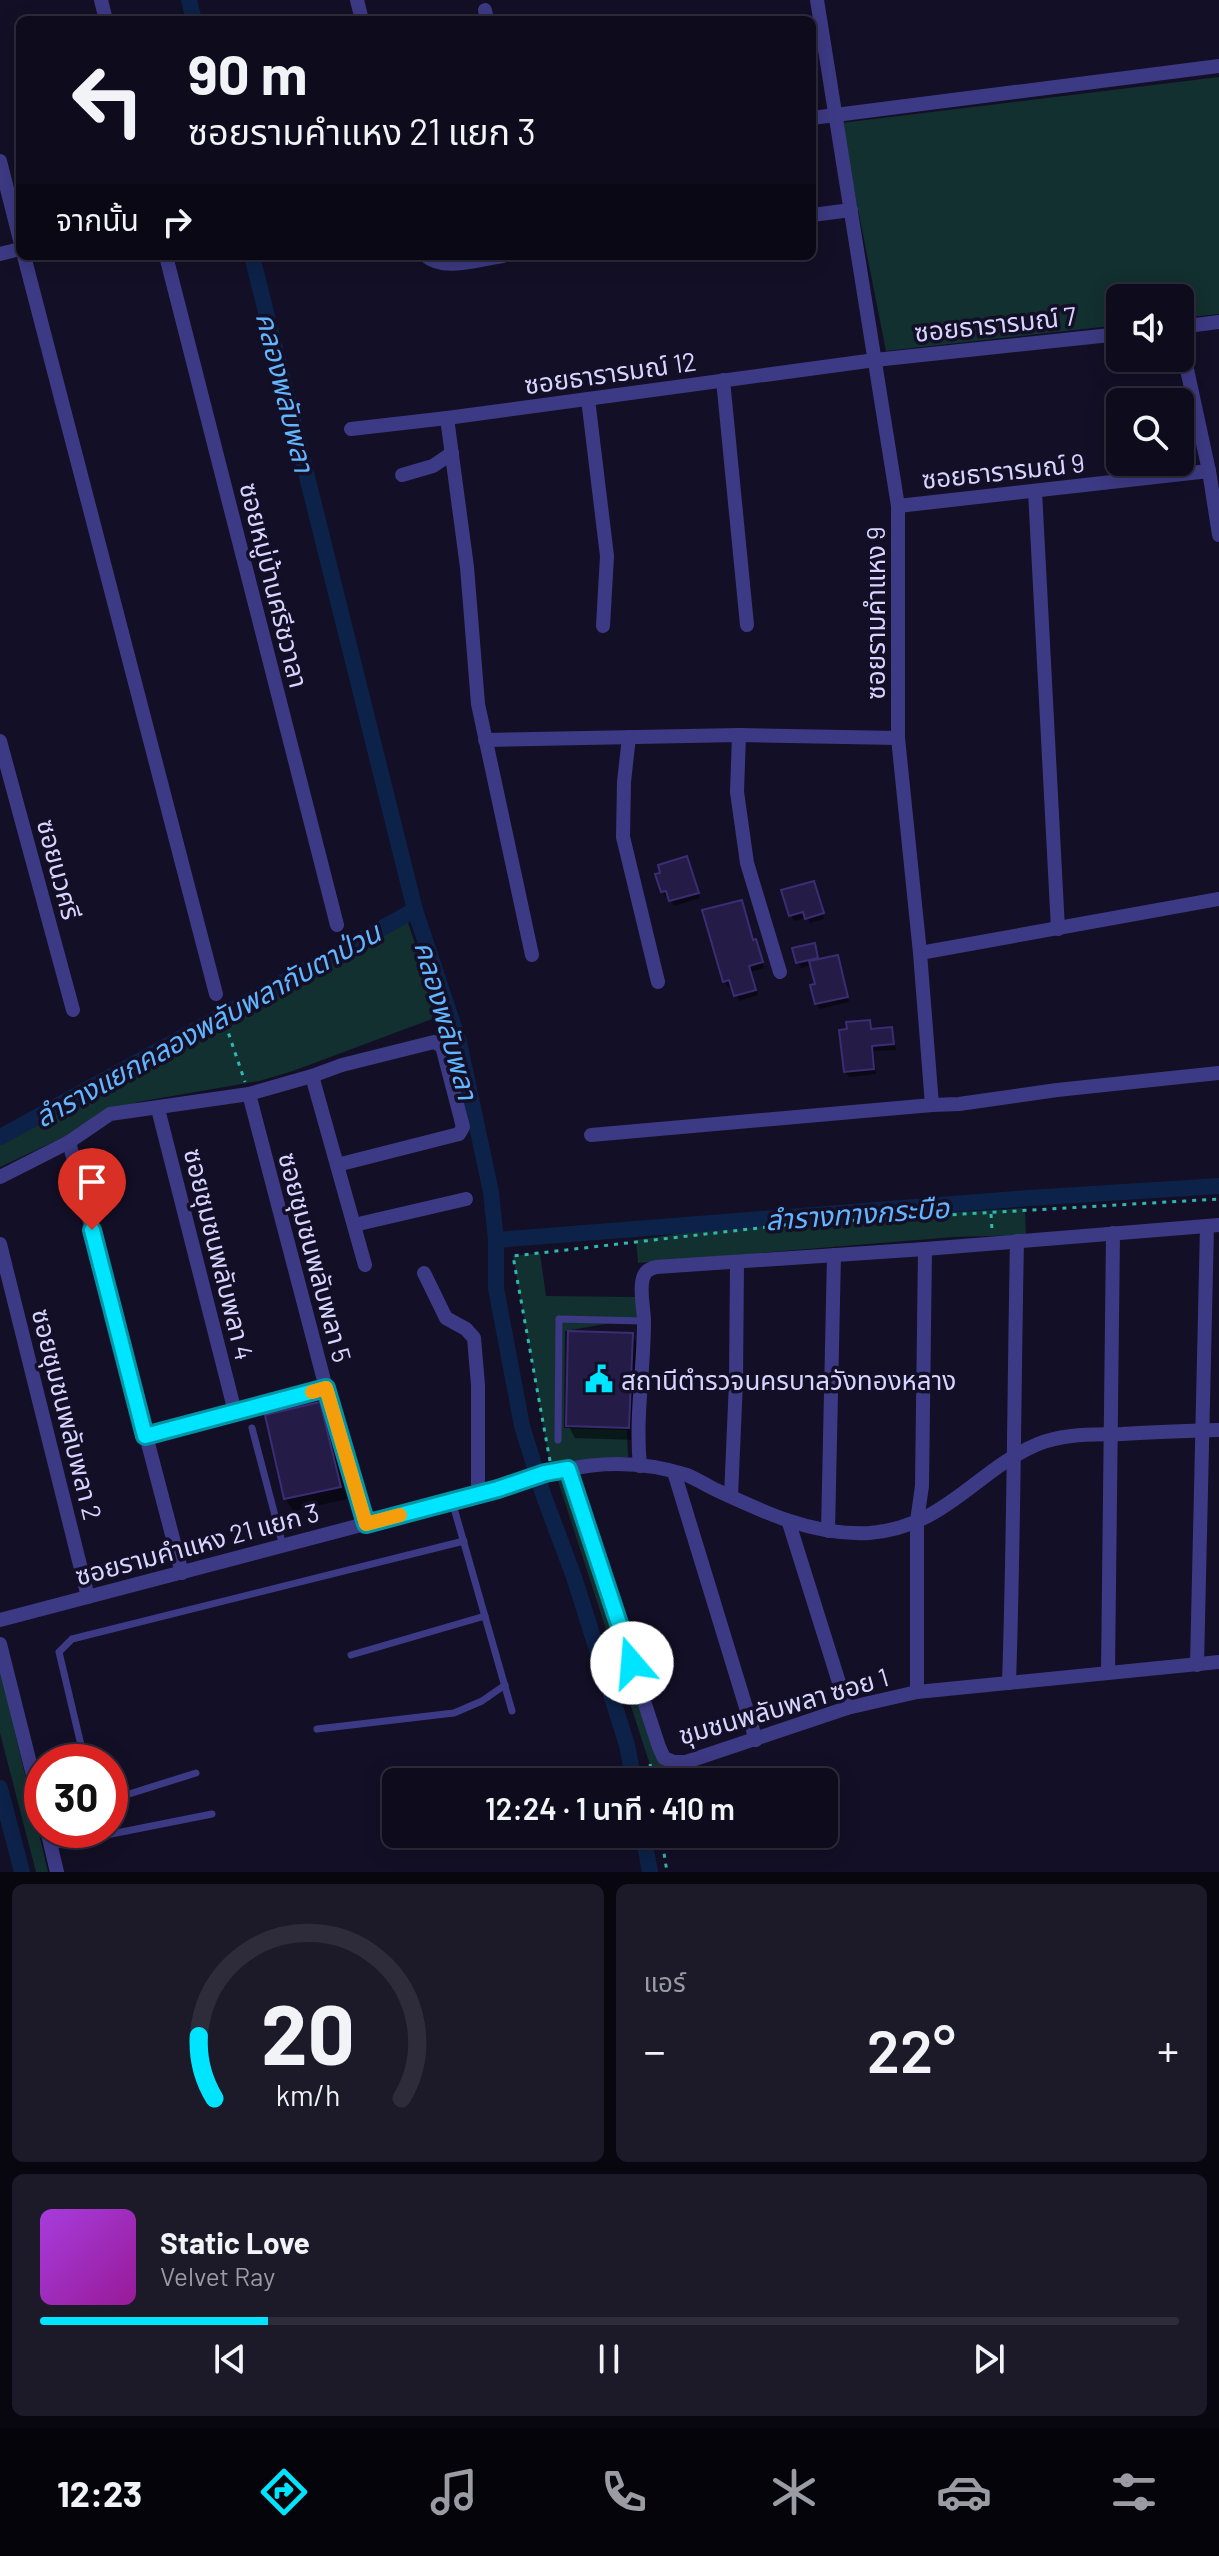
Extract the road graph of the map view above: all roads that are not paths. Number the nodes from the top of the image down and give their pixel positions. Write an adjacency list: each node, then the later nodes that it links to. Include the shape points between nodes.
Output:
1 (817, 0): 2 (street, ซอยรามคำแหง 9)
2 (818, 49): 4 (street, ซอยรามคำแหง 9)
3 (1219, 66): 4 (street)
4 (836, 113): 5 (street); 7 (street, ซอยรามคำแหง 9)
5 (816, 117)
6 (0, 161): 9 (street)
7 (851, 210): 8 (street); 17 (street, ซอยรามคำแหง 9)
8 (816, 214)
9 (16, 224)
10 (25, 260): 43 (street)
11 (167, 260): 37 (street, ซอยหมู่บ้านศรีชวาลา)
12 (431, 260): 13 (street)
13 (474, 260)
14 (1219, 322): 15 (street)
15 (1194, 325)
16 (1106, 335): 17 (street, ซอยธารารมณ์ 7)
17 (875, 360): 19 (street, ซอยธารารมณ์ 12); 27 (street, ซอยรามคำแหง 9)
18 (1188, 372): 24 (street)
19 (723, 380): 20 (street, ซอยธารารมณ์ 12); 29 (street)
20 (588, 399): 21 (street, ซอยธารารมณ์ 12); 30 (street, via 607,556)
21 (447, 418): 22 (street, ซอยธารารมณ์ 12); 23 (street)
22 (351, 429)
23 (452, 453): 25 (street, via 433,466); 34 (street)
24 (1209, 471): 26 (street, ซอยธารารมณ์ 9); 28 (street)
25 (402, 475)
26 (1035, 491): 27 (street, ซอยธารารมณ์ 9); 38 (street)
27 (898, 506): 33 (street, ซอยรามคำแหง 9)
28 (1219, 535)
29 (747, 625)
30 (603, 626)
31 (739, 735): 32 (street); 33 (street); 41 (street, via 737,792 747,863)
32 (629, 737): 34 (street); 42 (street, via 623,837)
33 (898, 738): 39 (street, ซอยรามคำแหง 9)
34 (485, 740): 40 (street)
35 (0, 741): 44 (street, ซอยนวศรี)
36 (1219, 899): 38 (street)
37 (337, 925)
38 (1058, 929): 39 (street)
39 (920, 953): 48 (street, ซอยรามคำแหง 9)
40 (532, 955)
41 (780, 972)
42 (658, 982)
43 (216, 994)
44 (73, 1010)
45 (1219, 1073): 48 (street)
46 (312, 1076): 47 (street); 52 (street); 52 (street, via 434,1042 442,1046 463,1127 459,1134)
47 (249, 1094): 49 (street); 66 (street, ซอยชุมชนพลับพลา 5)
48 (932, 1105): 50 (street)
49 (158, 1109): 51 (street, via 110,1114); 67 (street, ซอยชุมชนพลับพลา 4)
50 (591, 1135)
51 (69, 1142): 53 (street); 72 (street)
52 (337, 1165): 55 (street)
53 (0, 1177)
54 (466, 1199): 55 (street)
55 (354, 1225): 63 (street)
56 (1213, 1225): 57 (street); 70 (street)
57 (1113, 1233): 58 (street); 71 (street)
58 (1017, 1241): 60 (street); 74 (street)
59 (0, 1244): 88 (street, ซอยชุมชนพลับพลา 2)
60 (925, 1249): 61 (street); 81 (street)
61 (834, 1255): 62 (street); 84 (street)
62 (737, 1262): 65 (street, via 648,1269 642,1284); 79 (street)
63 (365, 1265)
64 (424, 1273): 78 (street, via 446,1318 474,1338)
65 (644, 1321): 73 (lane, via 559,1319); 75 (street)
66 (326, 1388): 67 (street); 83 (street, ซอยชุมชนพลับพลา 5)
67 (235, 1412): 72 (street)
68 (252, 1428): 86 (lane)
69 (1219, 1430): 70 (street, ซอยรามคำแหง 21 แยก 3)
70 (1203, 1431): 71 (street, ซอยรามคำแหง 21 แยก 3); 94 (street)
71 (1110, 1434): 74 (street, ซอยรามคำแหง 21 แยก 3, via 1067,1436); 95 (street)
72 (145, 1436): 87 (street)
73 (558, 1440)
74 (1013, 1457): 81 (street, ซอยรามคำแหง 21 แยก 3); 96 (street)
75 (640, 1466): 76 (street, ซอยรามคำแหง 21 แยก 3, via 599,1463); 77 (street, ซอยรามคำแหง 21 แยก 3)
76 (568, 1469): 78 (street, ซอยรามคำแหง 21 แยก 3); 102 (street, ชุมชนพลับพลา ซอย 1, via 664,1758 686,1762)
77 (674, 1472): 79 (street, ซอยรามคำแหง 21 แยก 3); 102 (street)
78 (478, 1494): 80 (street, ซอยรามคำแหง 21 แยก 3)
79 (731, 1496): 82 (street, ซอยรามคำแหง 21 แยก 3)
80 (452, 1501): 83 (street, ซอยรามคำแหง 21 แยก 3); 85 (lane)
81 (917, 1521): 84 (street, ซอยรามคำแหง 21 แยก 3, via 868,1533); 98 (street)
82 (789, 1523): 84 (street, ซอยรามคำแหง 21 แยก 3); 99 (street)
83 (366, 1524): 86 (street, ซอยรามคำแหง 21 แยก 3)
84 (828, 1531)
85 (464, 1541): 89 (lane); 104 (lane, via 72,1639 59,1652)
86 (283, 1546): 87 (street, ซอยรามคำแหง 21 แยก 3)
87 (182, 1573): 88 (street, ซอยรามคำแหง 21 แยก 3)
88 (88, 1597): 90 (street, ซอยรามคำแหง 21 แยก 3)
89 (485, 1616): 92 (lane); 97 (lane)
90 (0, 1620)
91 (0, 1644): 103 (street)
92 (351, 1655)
93 (1219, 1662): 94 (street, ชุมชนพลับพลา ซอย 1)
94 (1197, 1665): 95 (street, ชุมชนพลับพลา ซอย 1)
95 (1108, 1672): 96 (street, ชุมชนพลับพลา ซอย 1)
96 (1009, 1683): 98 (street, ชุมชนพลับพลา ซอย 1)
97 (505, 1685): 100 (lane); 101 (lane, via 454,1713)
98 (917, 1692): 99 (street, ชุมชนพลับพลา ซอย 1)
99 (847, 1708): 102 (street, ชุมชนพลับพลา ซอย 1)
100 (512, 1711)
101 (317, 1729)
102 (756, 1740)
103 (25, 1744)
104 (81, 1744)
105 (196, 1773): 106 (lane)
106 (128, 1794)
107 (212, 1814): 108 (lane)
108 (128, 1829)
109 (51, 1848): 110 (street)
110 (57, 1872)

